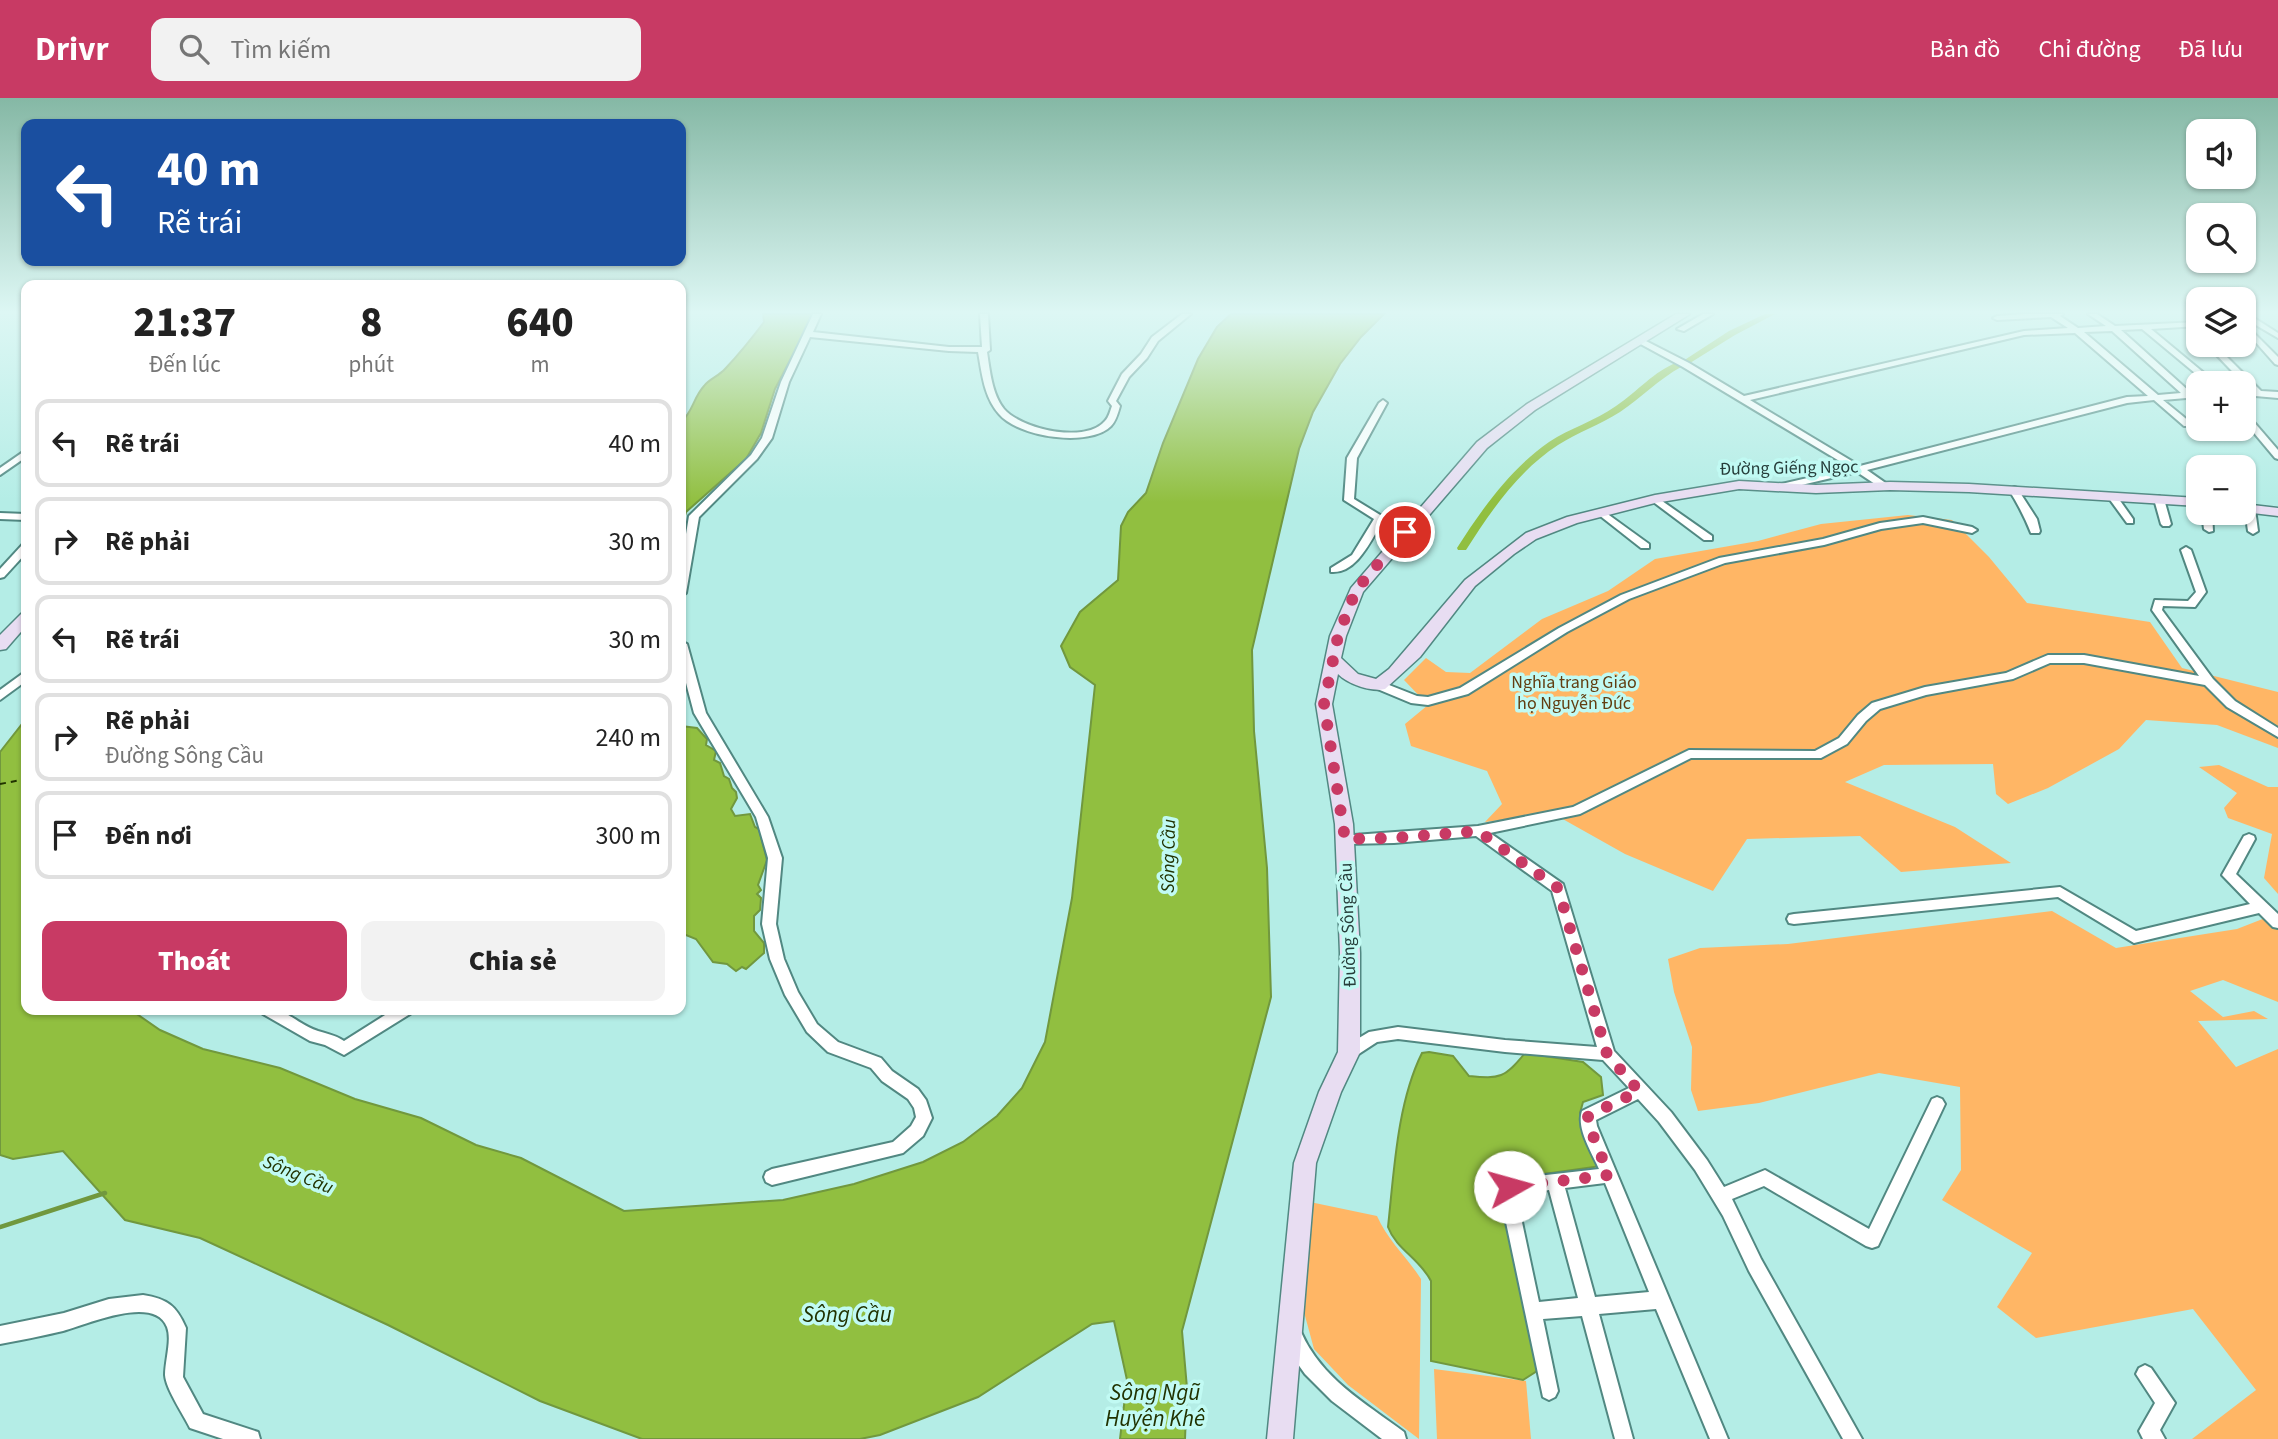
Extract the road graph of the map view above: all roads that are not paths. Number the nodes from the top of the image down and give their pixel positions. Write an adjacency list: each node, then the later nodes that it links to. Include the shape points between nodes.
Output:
1 (788, 377): 50 (street, via 766,438 754,457 694,516)
2 (987, 377): 3 (street, via 996,405 1019,426 1041,432 1084,433 1105,427 1114,415 1112,401)
3 (1125, 377)
4 (1581, 377): 47 (main road, Đường Sông Cầu, via 1482,445)
5 (1705, 377): 16 (street)
6 (1840, 377): 16 (street)
7 (2130, 377): 15 (street)
8 (2168, 377): 10 (street)
9 (2242, 377): 13 (street)
10 (2186, 393)
11 (2186, 394): 15 (street)
12 (2256, 394): 13 (street)
13 (2259, 394): 14 (street)
14 (2277, 396)
15 (2154, 397): 18 (street); 22 (street)
16 (1743, 399): 22 (street)
17 (1383, 403): 36 (street, via 1356,448 1349,475 1349,500)
18 (2186, 423)
19 (2256, 429): 20 (street)
20 (2278, 456)
21 (21, 457): 23 (street)
22 (1859, 468): 24 (street); 25 (street)
23 (0, 472)
24 (1884, 486): 25 (main road, Đường Giếng Ngọc); 26 (main road, Đường Giếng Ngọc)
25 (1780, 487): 28 (main road, Đường Giếng Ngọc, via 1739,485)
26 (2014, 490): 27 (main road, Đường Giếng Ngọc); 43 (street)
27 (2113, 497): 29 (main road, Đường Giếng Ngọc); 37 (street)
28 (1655, 499): 33 (main road, Đường Giếng Ngọc); 45 (street)
29 (2159, 499): 30 (main road, Đường Giếng Ngọc); 38 (street)
30 (2186, 501)
31 (2256, 509): 32 (main road)
32 (2278, 512)
33 (1602, 513): 46 (street); 60 (main road, Đường Giếng Ngọc, via 1531,536 1509,551 1469,583 1414,653)
34 (0, 516): 35 (street)
35 (21, 517)
36 (1380, 517): 47 (street, via 1387,523); 52 (street, via 1356,557)
37 (2130, 521)
38 (2166, 524)
39 (2208, 525): 41 (street)
40 (2251, 525): 44 (street)
41 (2209, 529)
42 (1972, 530): 60 (street, via 1923,520 1723,560 1625,597 1464,691 1428,701)
43 (2035, 531)
44 (2253, 531)
45 (1708, 538)
46 (1645, 546)
47 (1393, 547): 56 (main road, Đường Sông Cầu, via 1356,590)
48 (2186, 550): 59 (street, via 2201,592 2191,605 2159,602 2157,610)
49 (21, 551): 51 (street)
50 (686, 563)
51 (4, 565): 53 (street)
52 (1335, 570)
53 (0, 575)
54 (21, 623): 55 (main road)
55 (0, 645)
56 (1333, 659): 60 (main road, via 1352,678); 64 (main road, Đường Sông Cầu, via 1324,704)
57 (686, 662): 76 (street, via 700,713 762,817 775,858 769,923 792,995 813,1028 833,1047 876,1063 913,1094 924,1118 918,1131 897,1148)
58 (21, 679): 61 (street)
59 (2209, 681): 62 (street, via 2236,709); 63 (street, via 2084,659 2048,659 2009,676 1925,691 1876,706 1843,741 1816,755 1689,754 1588,806)
60 (1379, 685)
61 (0, 696)
62 (2278, 733)
63 (1478, 831): 64 (street); 72 (street, via 1558,888)
64 (1345, 839): 71 (main road, Đường Sông Cầu)
65 (2249, 839): 66 (street, via 2229,875)
66 (2261, 907): 67 (street, via 2134,937 2060,892); 68 (street)
67 (1794, 919)
68 (2278, 923)
69 (277, 1015): 70 (street, via 344,1049)
70 (397, 1015)
71 (1349, 1052): 72 (street, via 1374,1036 1398,1032); 82 (main road, Đường Sông Cầu, via 1305,1163)
72 (1607, 1054): 73 (street)
73 (1639, 1091): 75 (street, via 1588,1116); 78 (street, via 1665,1116)
74 (1937, 1104): 78 (street, via 1872,1240 1765,1178)
75 (1609, 1175): 77 (street); 79 (street)
76 (772, 1177)
77 (1555, 1181): 80 (street); 81 (street, via 1510,1187 1508,1194)
78 (1720, 1196): 91 (street)
79 (1661, 1300): 80 (street); 90 (street)
80 (1588, 1304): 81 (street); 89 (street)
81 (1534, 1311): 85 (street)
82 (1289, 1318): 87 (main road, Đường Sông Cầu); 88 (street, via 1310,1367)
83 (0, 1335): 86 (street, via 122,1304 154,1305 175,1320 174,1378 197,1421)
84 (2145, 1374): 92 (street, via 2166,1403 2148,1431)
85 (1549, 1391)
86 (251, 1439)
87 (1280, 1439)
88 (1397, 1439)
89 (1624, 1439)
90 (1719, 1439)
91 (1853, 1439)
92 (2155, 1439)

